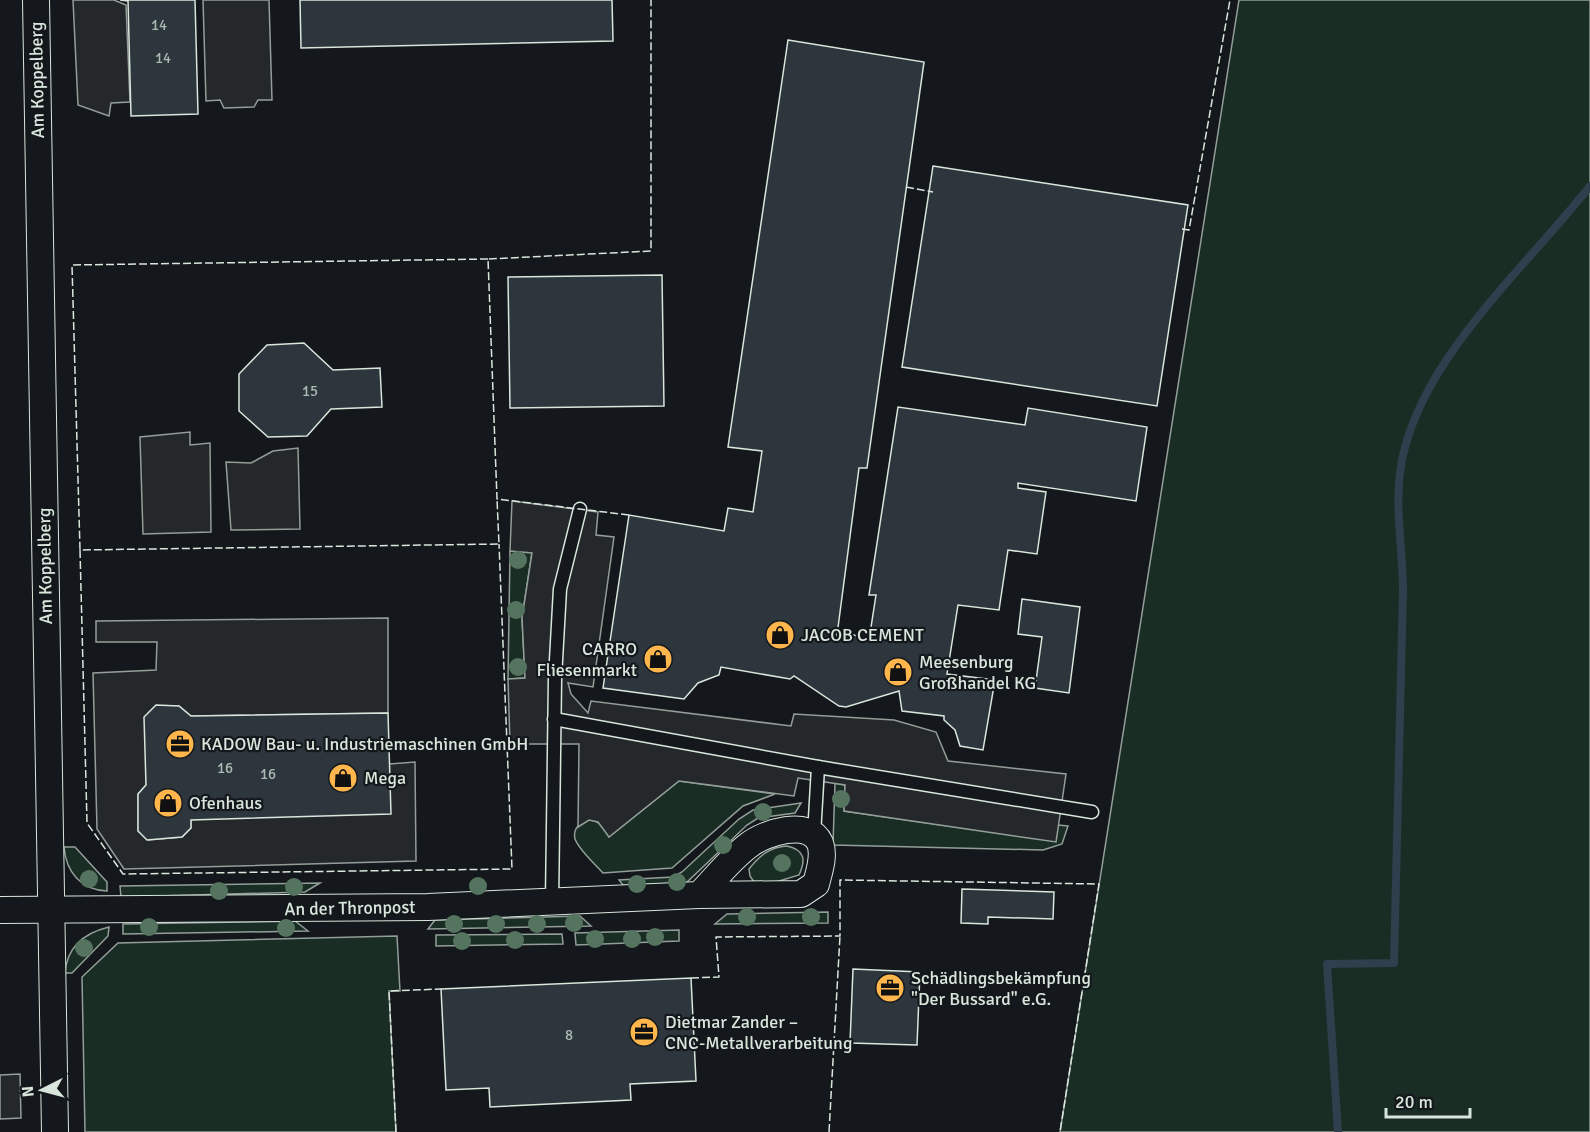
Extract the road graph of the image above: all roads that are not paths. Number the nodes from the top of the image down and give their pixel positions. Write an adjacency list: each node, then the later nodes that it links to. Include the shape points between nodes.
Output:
1 (36, 0): 10 (street, Am Koppelberg)
2 (580, 509): 3 (lane, via 560,589)
3 (554, 719): 4 (lane); 8 (lane)
4 (818, 767): 5 (lane); 6 (lane)
5 (1092, 812)
6 (814, 835): 7 (street, via 799,830 765,835 748,846); 7 (street, An der Thronpost, via 822,860 816,885 801,894)
7 (699, 895): 8 (street, An der Thronpost)
8 (552, 903): 10 (street, An der Thronpost)
9 (0, 910): 10 (street, An der Thronpost)
10 (51, 911): 11 (street, Am Koppelberg)
11 (55, 1132)

